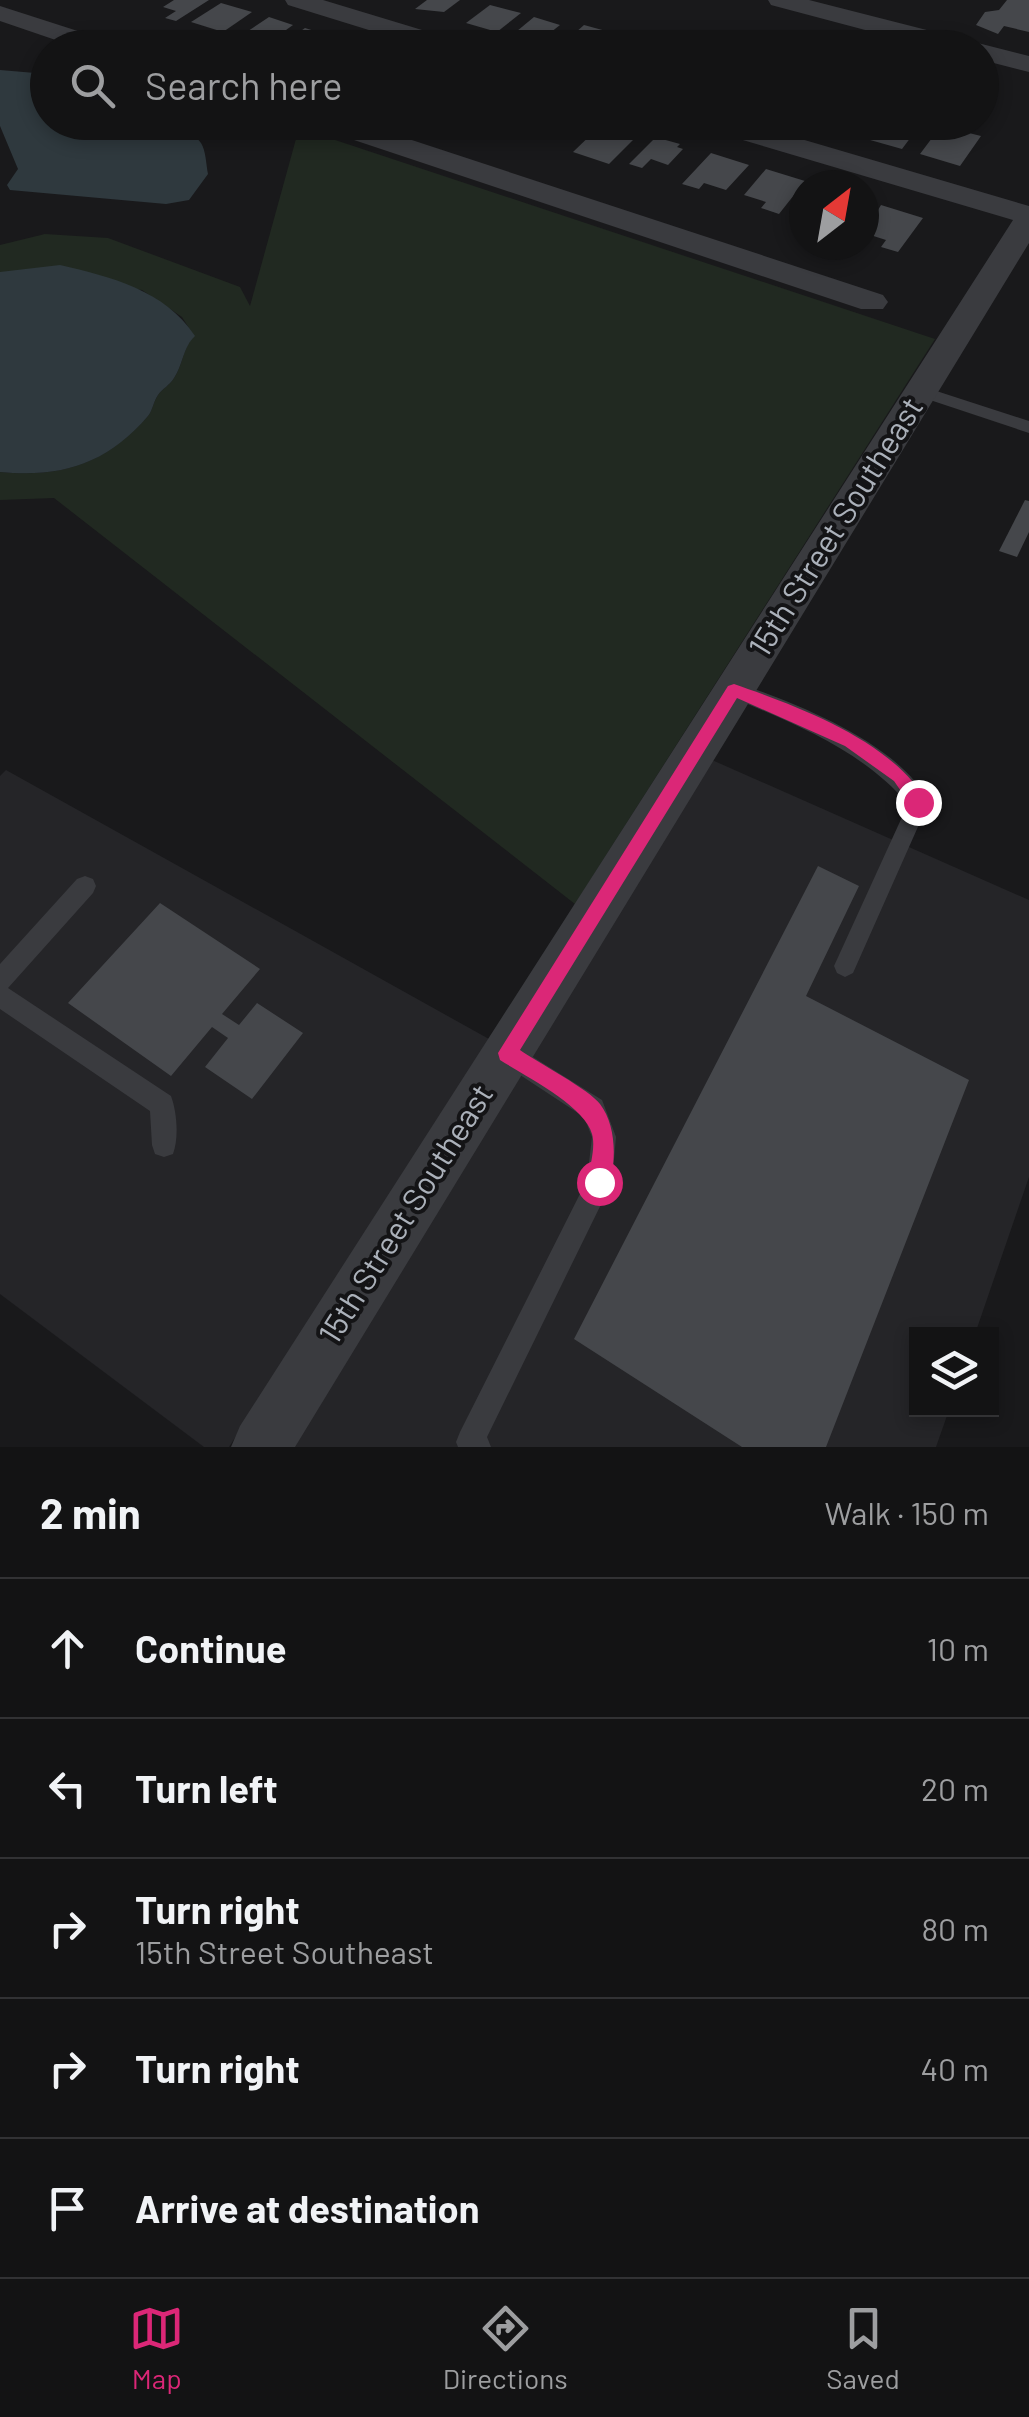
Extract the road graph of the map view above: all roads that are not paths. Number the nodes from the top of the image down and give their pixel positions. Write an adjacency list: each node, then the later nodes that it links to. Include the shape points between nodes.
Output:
1 (297, 0): 5 (street)
2 (780, 0): 6 (street)
3 (0, 13): 4 (street)
4 (51, 30)
5 (398, 30)
6 (896, 30)
7 (999, 56): 8 (street)
8 (1029, 64)
9 (382, 140): 12 (street)
10 (768, 140): 11 (street)
11 (1027, 223): 13 (street, 15th Street Southeast)
12 (872, 302)
13 (921, 391): 14 (lane); 15 (street, 15th Street Southeast)
14 (1029, 427)
15 (734, 690): 17 (lane, via 851,742 900,776 918,802); 20 (street, 15th Street Southeast)
16 (85, 886): 18 (lane)
17 (845, 966)
18 (0, 981)
19 (0, 996): 21 (lane, via 162,1105)
20 (507, 1053): 22 (street, 15th Street Southeast); 23 (lane, via 593,1110 604,1138 599,1182 470,1442)
21 (164, 1145)
22 (261, 1447)
23 (476, 1447)

